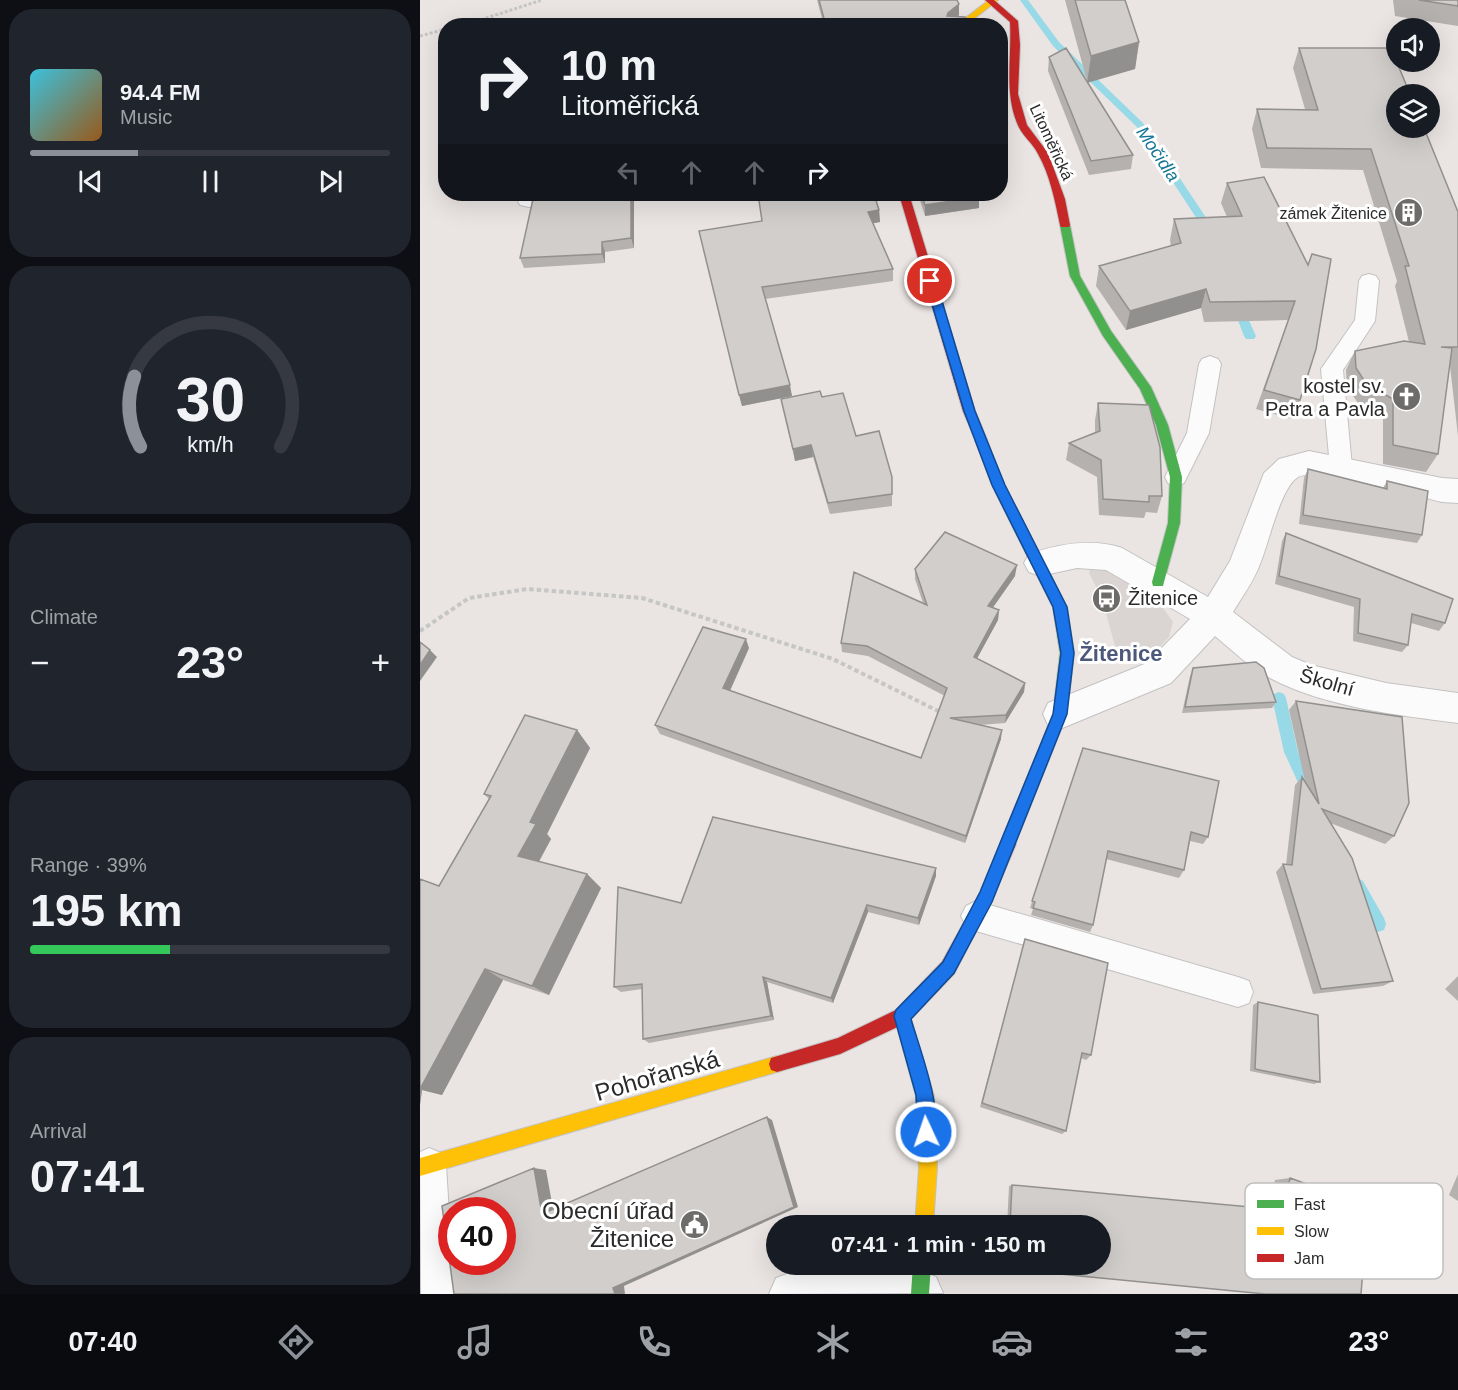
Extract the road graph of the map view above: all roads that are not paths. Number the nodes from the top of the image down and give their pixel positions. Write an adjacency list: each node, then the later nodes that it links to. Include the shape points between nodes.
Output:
1 (991, 1): 2 (street, Litoměřická); 7 (street, Litoměřická, via 1014,21 1013,94 1023,125 1042,153 1060,199 1075,276 1107,333 1145,387 1162,425)
2 (969, 18)
3 (906, 201): 9 (street, via 969,411 998,485)
4 (1370, 281): 6 (lane, via 1365,321 1332,369)
5 (1210, 364): 7 (lane, via 1198,433)
6 (1341, 467): 8 (street); 11 (street, via 1309,462 1289,467 1275,482 1244,566)
7 (1176, 477): 10 (street, via 1174,523)
8 (1458, 491)
9 (1040, 563): 10 (street, Školní, via 1077,555 1111,557); 13 (street, via 1060,607 1067,653)
10 (1158, 582): 11 (street, Školní)
11 (1213, 616): 12 (street, Školní, via 1280,667 1307,679 1386,698); 13 (street, via 1159,673)
12 (1458, 708)
13 (1060, 714): 14 (street)
14 (976, 916): 15 (lane); 16 (street, via 948,968)
15 (1238, 992)
16 (902, 1016): 17 (street, Pohořanská, via 840,1046); 18 (street, via 925,1095 928,1168)
17 (424, 1166): 20 (lane)
18 (925, 1215)
19 (921, 1284): 21 (street, via 834,1281)
20 (440, 1294)
21 (792, 1294)

